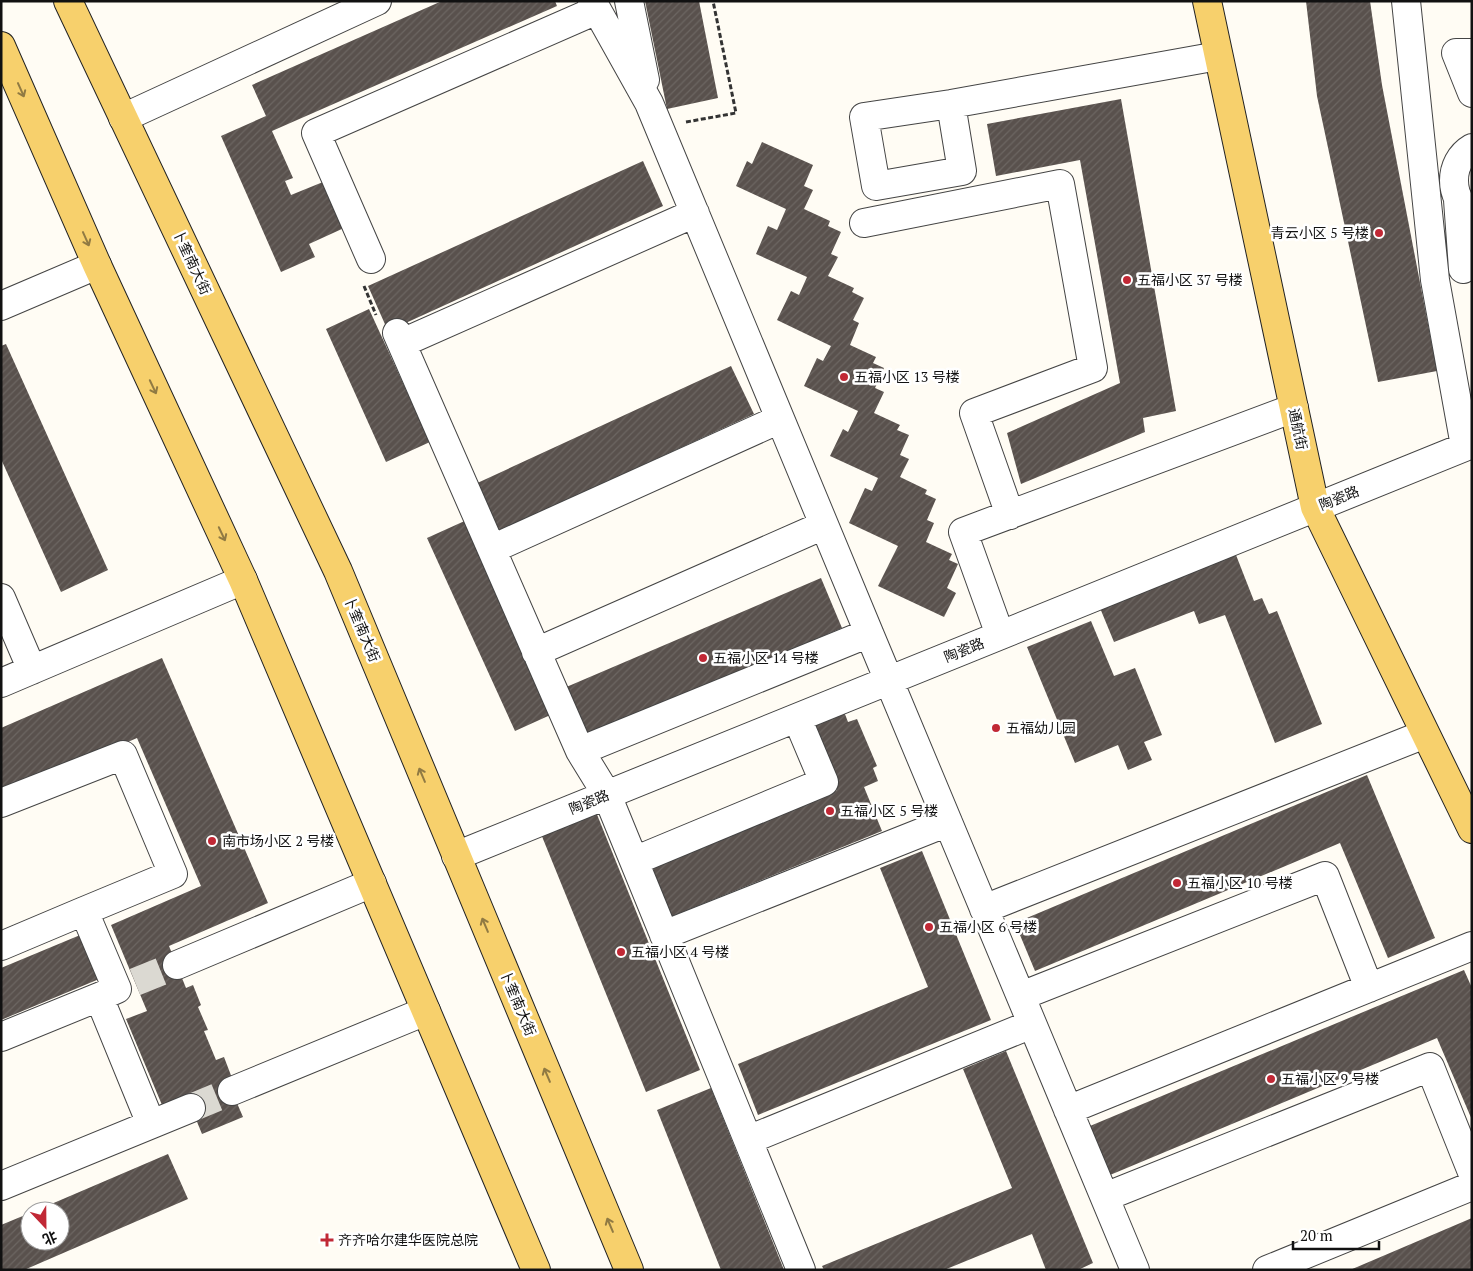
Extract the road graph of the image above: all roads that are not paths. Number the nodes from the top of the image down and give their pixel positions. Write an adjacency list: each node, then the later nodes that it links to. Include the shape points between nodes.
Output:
1 (68, 1): 13 (main road, 卜奎南大街)
2 (377, 1): 13 (street)
3 (629, 1): 12 (street)
4 (1207, 1): 9 (main road, 通航街)
5 (1406, 1): 21 (street)
6 (595, 6): 12 (street); 18 (street, via 316,133)
7 (1, 46): 19 (main road, one-way to 19)
8 (1472, 54): 10 (street, via 1456,53)
9 (1218, 56): 11 (street); 23 (main road, 通航街)
10 (1472, 93)
11 (951, 104)
12 (654, 116): 16 (street)
13 (124, 118): 46 (main road, 卜奎南大街, one-way to 13, via 338,571)
14 (1472, 148): 15 (street, via 1459,161 1454,174 1454,187)
15 (1465, 206): 20 (street)
16 (695, 213): 25 (street); 30 (street, via 399,338)
17 (864, 223): 28 (street, via 1060,184 1092,368 974,414)
18 (371, 259)
19 (97, 265): 22 (street); 31 (main road, one-way to 31)
20 (1467, 267): 21 (street)
21 (1435, 280): 24 (street)
22 (1, 306)
23 (1294, 408): 27 (main road, 通航街); 28 (street)
24 (1466, 411): 26 (street)
25 (780, 419): 29 (street); 30 (street)
26 (1469, 445): 27 (street, 陶瓷路)
27 (1315, 508): 34 (street, 陶瓷路); 40 (main road, 通航街)
28 (1010, 515): 34 (street, via 963,532)
29 (824, 525): 33 (street); 35 (street)
30 (492, 548): 35 (street)
31 (243, 580): 36 (street); 48 (main road)
32 (1, 598): 36 (street)
33 (869, 633): 37 (street); 41 (street)
34 (1000, 635): 37 (street, 陶瓷路)
35 (536, 652): 41 (street)
36 (32, 670): 38 (street)
37 (889, 681): 39 (street, 陶瓷路); 44 (street)
38 (1, 683)
39 (797, 718): 42 (street, 陶瓷路); 47 (street, via 824,782)
40 (1425, 734): 45 (main road, 通航街); 49 (street)
41 (580, 751): 42 (street)
42 (607, 795): 46 (street, 陶瓷路); 47 (street)
43 (1, 803): 50 (street, via 123,755 172,874)
44 (948, 822): 49 (street); 51 (street)
45 (1472, 829)
46 (456, 856): 71 (main road, 卜奎南大街, one-way to 46)
47 (634, 861): 51 (street)
48 (372, 883): 54 (street); 58 (main road)
49 (984, 909): 57 (street)
50 (84, 911): 52 (street); 56 (street)
51 (664, 935): 65 (street)
52 (1, 946)
53 (1472, 946): 55 (street)
54 (177, 965)
55 (1369, 988): 57 (street, via 1325,876); 63 (street)
56 (117, 989): 60 (street); 64 (street)
57 (1021, 996): 59 (street)
58 (426, 1011): 61 (street); 70 (main road)
59 (1032, 1024): 63 (street); 65 (street)
60 (1, 1037)
61 (232, 1091)
62 (191, 1108): 64 (street)
63 (1068, 1110): 69 (street)
64 (151, 1124): 67 (street)
65 (748, 1140): 72 (street)
66 (1472, 1172): 69 (street, via 1430,1067)
67 (1, 1186)
68 (1472, 1186): 74 (street)
69 (1105, 1197): 73 (street)
70 (536, 1270)
71 (629, 1270)
72 (801, 1270)
73 (1135, 1270)
74 (1267, 1270)

